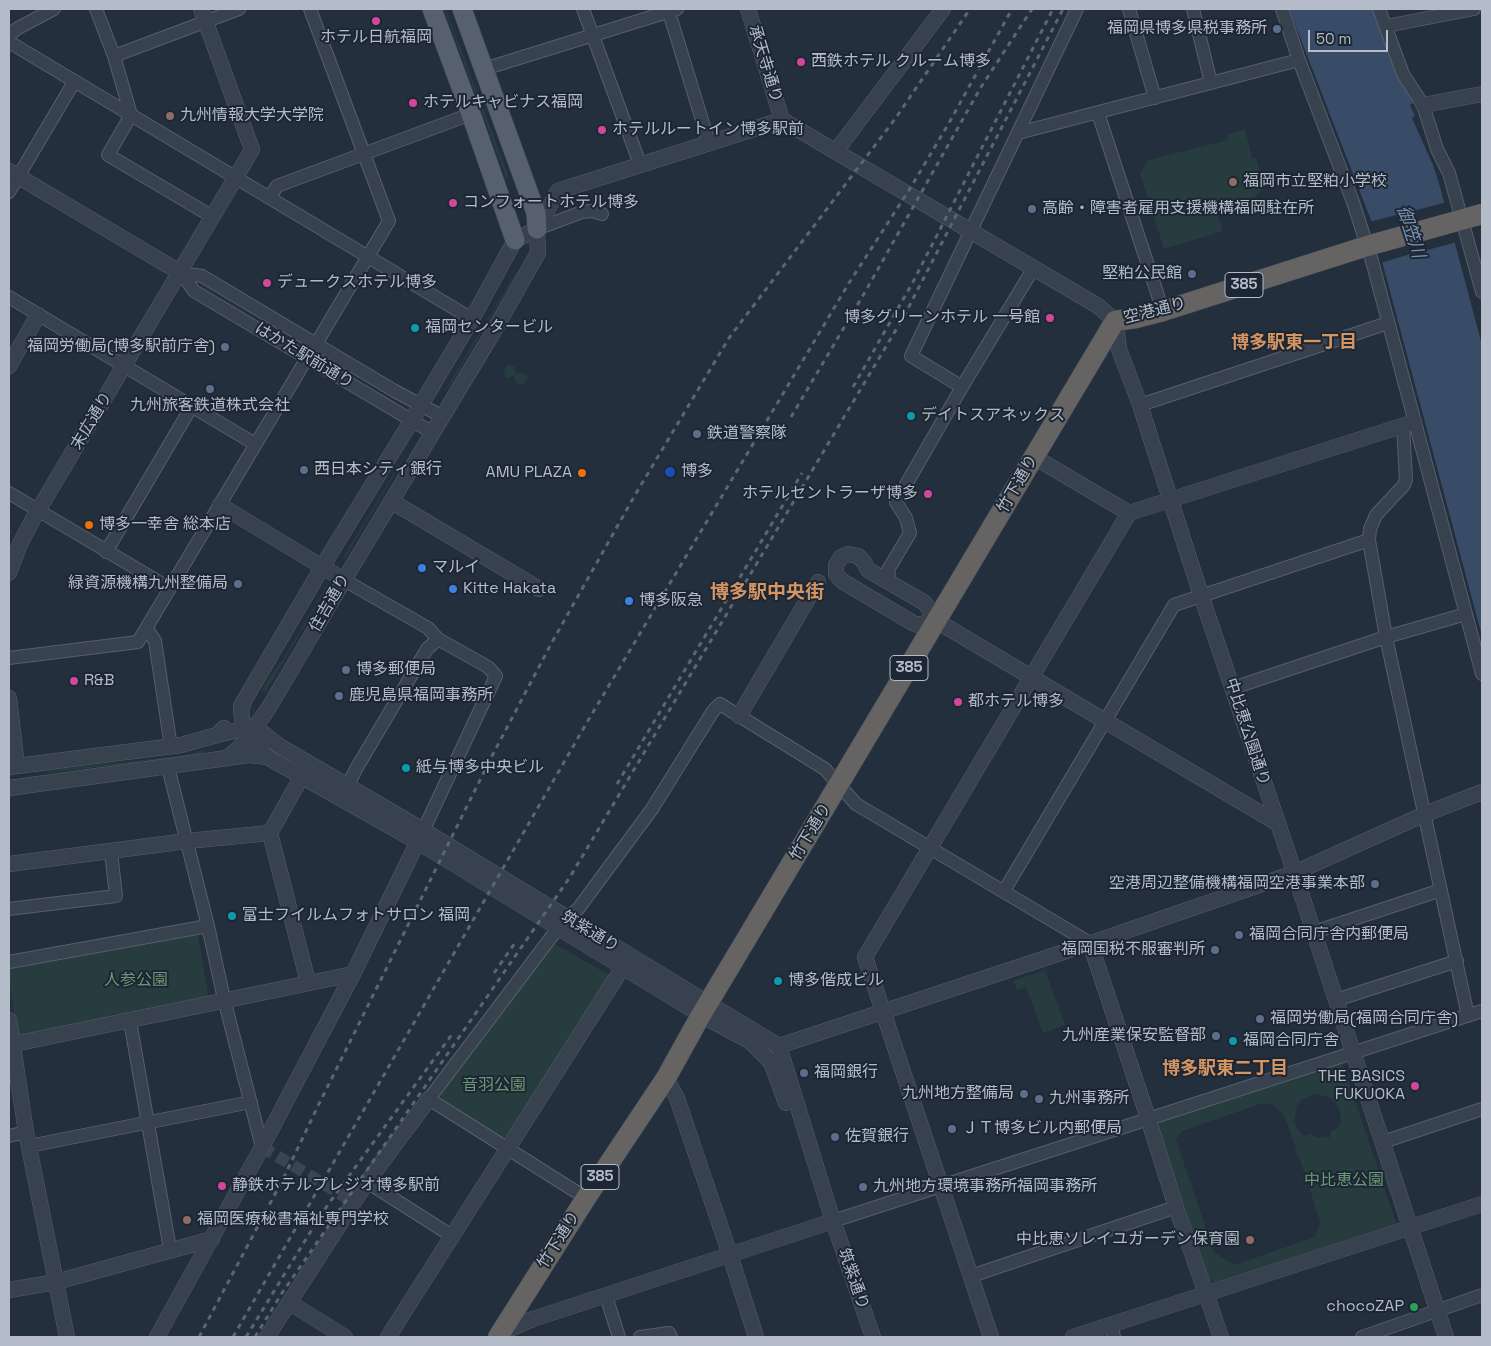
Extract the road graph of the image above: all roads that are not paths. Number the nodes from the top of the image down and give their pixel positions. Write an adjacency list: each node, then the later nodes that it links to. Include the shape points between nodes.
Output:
1 (54, 9): 20 (street)
2 (96, 9): 23 (street)
3 (239, 9): 17 (street)
4 (310, 9): 38 (street)
5 (432, 9): 32 (main road)
6 (462, 9): 25 (main road)
7 (583, 9): 21 (street)
8 (748, 9): 34 (street, 承天寺通り)
9 (943, 9): 18 (street)
10 (1077, 9): 35 (street)
11 (1128, 9): 29 (street)
12 (1193, 9): 27 (street)
13 (1282, 9): 24 (street)
14 (1379, 9): 19 (street)
15 (1474, 9): 19 (street)
16 (671, 10): 21 (street); 36 (street)
17 (203, 15): 23 (street); 41 (street, 末広通り, via 252,149)
18 (930, 16): 37 (street)
19 (1386, 26): 30 (street, via 1404,74)
20 (9, 35)
21 (593, 35): 25 (street); 39 (street)
22 (9, 42): 26 (street)
23 (114, 56): 33 (street)
24 (1299, 60): 27 (street); 51 (street)
25 (484, 70): 48 (main road, via 536,213)
26 (74, 82): 33 (street); 40 (street)
27 (1211, 83): 29 (street)
28 (1482, 94): 30 (street)
29 (1155, 98): 31 (street)
30 (1423, 105): 47 (street, via 1449,173)
31 (1098, 113): 35 (street); 57 (street)
32 (471, 114): 38 (street); 50 (main road)
33 (131, 115): 41 (street); 46 (street, via 108,155)
34 (782, 120): 36 (street); 37 (street, 空港通り)
35 (1018, 133): 49 (street)
36 (709, 143): 39 (street)
37 (836, 151): 49 (street, 空港通り)
38 (364, 154): 43 (street, via 277,186); 52 (street, via 389,221)
39 (640, 164): 48 (street, via 558,191)
40 (13, 174): 42 (street); 54 (street, はかた駅前通り)
41 (236, 178): 43 (street); 46 (street, 末広通り)
42 (9, 192)
43 (270, 198): 52 (street)
44 (602, 214): 48 (street, via 582,212)
45 (1482, 214): 47 (highway, 空港通り / 385)
46 (213, 217): 54 (street, 末広通り)
47 (1460, 219): 51 (highway, 空港通り / 385); 55 (street)
48 (537, 229): 50 (street); 70 (street, 住吉通り, via 538,253)
49 (971, 232): 53 (street, 空港通り); 66 (street, via 911,356)
50 (514, 240): 59 (street, 住吉通り)
51 (1369, 245): 57 (highway, 空港通り / 385); 61 (street)
52 (368, 256): 59 (street); 62 (street)
53 (1034, 268): 60 (street, 空港通り, via 1098,306); 66 (street)
54 (181, 273): 62 (street, はかた駅前通り, via 206,278); 63 (street, はかた駅前通り, via 194,291); 65 (street, 末広通り)
55 (1482, 292)
56 (9, 298): 58 (street)
57 (1163, 311): 60 (highway, 空港通り / 385)
58 (38, 315): 64 (street); 65 (street)
59 (472, 319): 67 (street, 住吉通り)
60 (1115, 321): 68 (street, 中比恵公園通り, via 1120,350); 75 (highway, 竹下通り / 385)
61 (1388, 323): 68 (street); 72 (street)
62 (316, 344): 67 (street, はかた駅前通り)
63 (307, 358): 71 (street, はかた駅前通り); 74 (street)
64 (9, 366)
65 (125, 366): 69 (street); 80 (street, 末広通り)
66 (962, 387): 88 (street, via 896,502 906,518 910,533 888,570)
67 (421, 405): 70 (street, はかた駅前通り); 71 (street, 住吉通り)
68 (1140, 405): 77 (street, 中比恵公園通り)
69 (192, 406): 74 (street); 83 (street)
70 (443, 417): 73 (street, 住吉通り)
71 (412, 420): 73 (street, はかた駅前通り); 85 (street, 住吉通り)
72 (1409, 423): 77 (street); 82 (street, via 1404,485 1376,514); 92 (street)
73 (433, 433): 78 (street, 住吉通り)
74 (255, 444): 79 (street)
75 (1034, 457): 81 (street); 93 (highway, 竹下通り / 385)
76 (9, 493): 80 (street)
77 (1170, 499): 81 (street); 91 (street, 中比恵公園通り)
78 (391, 502): 86 (street, 住吉通り); 90 (street)
79 (220, 505): 85 (street); 89 (street)
80 (38, 511): 83 (street); 84 (street, 末広通り)
81 (1129, 513): 99 (street)
82 (1368, 540): 91 (street); 95 (street)
83 (106, 552): 89 (street)
84 (10, 566)
85 (322, 568): 86 (street); 102 (street, 住吉通り)
86 (344, 580): 96 (street, via 428,628); 103 (street, 住吉通り)
87 (818, 582): 104 (street)
88 (890, 583): 93 (street, via 926,603); 93 (street, via 868,570 858,556 848,554 840,557 836,565 836,574 842,582 912,623 918,625)
89 (169, 588): 94 (street)
90 (539, 589)
91 (1201, 595): 100 (street, 中比恵公園通り); 105 (street, via 1174,604)
92 (1466, 614): 95 (street); 98 (street)
93 (936, 620): 99 (street); 116 (highway, 竹下通り / 385)
94 (147, 629): 97 (street, via 138,642); 109 (street, via 155,641)
95 (1386, 637): 100 (street); 119 (street)
96 (438, 640): 115 (street, via 427,649); 122 (street, via 488,667 496,676)
97 (9, 658)
98 (1482, 674)
99 (1032, 676): 105 (street); 124 (street)
100 (1233, 688): 120 (street, 中比恵公園通り)
101 (9, 698): 112 (street)
102 (245, 699): 106 (street, via 241,710); 107 (street, 住吉通り, via 234,719)
103 (268, 710): 106 (street, 住吉通り); 108 (street, via 264,730)
104 (739, 716): 116 (street, via 825,769); 131 (street, via 720,704 713,712 652,809 578,909)
105 (1105, 720): 120 (street); 129 (street)
106 (248, 731): 107 (street); 108 (street, 筑紫通り); 110 (street, 筑紫通り); 111 (street, 住吉通り, via 242,745)
107 (217, 735): 109 (street, 住吉通り)
108 (274, 742): 115 (street, 筑紫通り)
109 (171, 747): 112 (street, 住吉通り)
110 (267, 757): 111 (street); 114 (street, 筑紫通り)
111 (228, 758): 113 (street)
112 (13, 767)
113 (168, 767): 117 (street); 123 (street)
114 (302, 776): 121 (street); 122 (street, 筑紫通り)
115 (348, 785): 122 (street, 筑紫通り)
116 (839, 785): 124 (street, via 852,801); 142 (highway, 竹下通り / 385)
117 (9, 788)
118 (1482, 792): 119 (street)
119 (1425, 814): 127 (street); 128 (street)
120 (1277, 823): 127 (street, 中比恵公園通り)
121 (270, 833): 123 (street); 139 (street)
122 (420, 837): 131 (street, 筑紫通り); 138 (street)
123 (187, 841): 125 (street); 132 (street)
124 (930, 848): 129 (street); 144 (street, via 865,957)
125 (111, 852): 126 (street); 130 (street, via 116,896)
126 (9, 864)
127 (1294, 873): 133 (street, 中比恵公園通り); 134 (street)
128 (1442, 890): 133 (street); 135 (street)
129 (1004, 891): 134 (street)
130 (9, 909)
131 (563, 923): 137 (street, 筑紫通り); 142 (street, 筑紫通り); 152 (street)
132 (208, 926): 136 (street); 140 (street)
133 (1314, 932): 141 (street, 中比恵公園通り)
134 (1090, 943): 144 (street); 155 (street)
135 (1457, 961): 141 (street); 145 (street)
136 (9, 962)
137 (623, 967): 142 (street, 筑紫通り); 161 (street)
138 (353, 974): 139 (street); 160 (street)
139 (308, 982): 140 (street)
140 (224, 999): 147 (street); 153 (street)
141 (1336, 1000): 150 (street, 中比恵公園通り)
142 (705, 1009): 149 (street, 筑紫通り); 151 (highway, 竹下通り / 385); 167 (street, 筑紫通り, via 751,1042 771,1062 827,1218)
143 (1482, 1011): 145 (street)
144 (883, 1012): 149 (street); 163 (street)
145 (1468, 1016): 150 (street)
146 (9, 1020): 148 (street)
147 (130, 1020): 148 (street); 156 (street)
148 (11, 1044): 158 (street)
149 (779, 1046): 167 (street, 筑紫通り)
150 (1353, 1051): 155 (street); 159 (street, 中比恵公園通り)
151 (666, 1078): 164 (highway, 竹下通り / 385); 172 (street, via 677,1098)
152 (429, 1099): 161 (street); 162 (street)
153 (251, 1102): 156 (street); 160 (street)
154 (1482, 1109): 159 (street)
155 (1148, 1118): 163 (street); 166 (street)
156 (148, 1122): 158 (street); 171 (street)
157 (9, 1136): 158 (street)
158 (28, 1139): 174 (street)
159 (1383, 1142): 168 (street, 中比恵公園通り)
160 (262, 1147): 170 (street)
161 (507, 1148): 164 (street); 169 (street)
162 (367, 1182): 169 (street); 179 (street)
163 (941, 1186): 167 (street); 173 (street)
164 (586, 1198): 182 (highway, 竹下通り / 385)
165 (1482, 1204): 168 (street)
166 (1176, 1207): 173 (street); 176 (street)
167 (833, 1221): 172 (street); 192 (street, 筑紫通り)
168 (1411, 1227): 176 (street); 180 (street, 中比恵公園通り)
169 (452, 1236): 187 (street)
170 (212, 1239): 171 (street); 184 (street)
171 (170, 1249): 174 (street)
172 (730, 1255): 177 (street); 191 (street)
173 (971, 1276): 193 (street)
174 (56, 1282): 175 (street); 183 (street)
175 (9, 1290)
176 (1206, 1294): 181 (street); 195 (street)
177 (606, 1296): 182 (street, via 533,1319); 188 (street)
178 (1482, 1296): 180 (street)
179 (290, 1302): 185 (street); 186 (street)
180 (1438, 1312): 196 (street); 197 (street, 中比恵公園通り)
181 (1112, 1331): 194 (street)
182 (501, 1335)
183 (67, 1337)
184 (157, 1337)
185 (267, 1337)
186 (345, 1337)
187 (388, 1337)
188 (619, 1337)
189 (640, 1337): 190 (street, via 670,1334)
190 (671, 1337)
191 (756, 1337)
192 (873, 1337)
193 (991, 1337)
194 (1073, 1337)
195 (1220, 1337)
196 (1362, 1337)
197 (1446, 1337)

